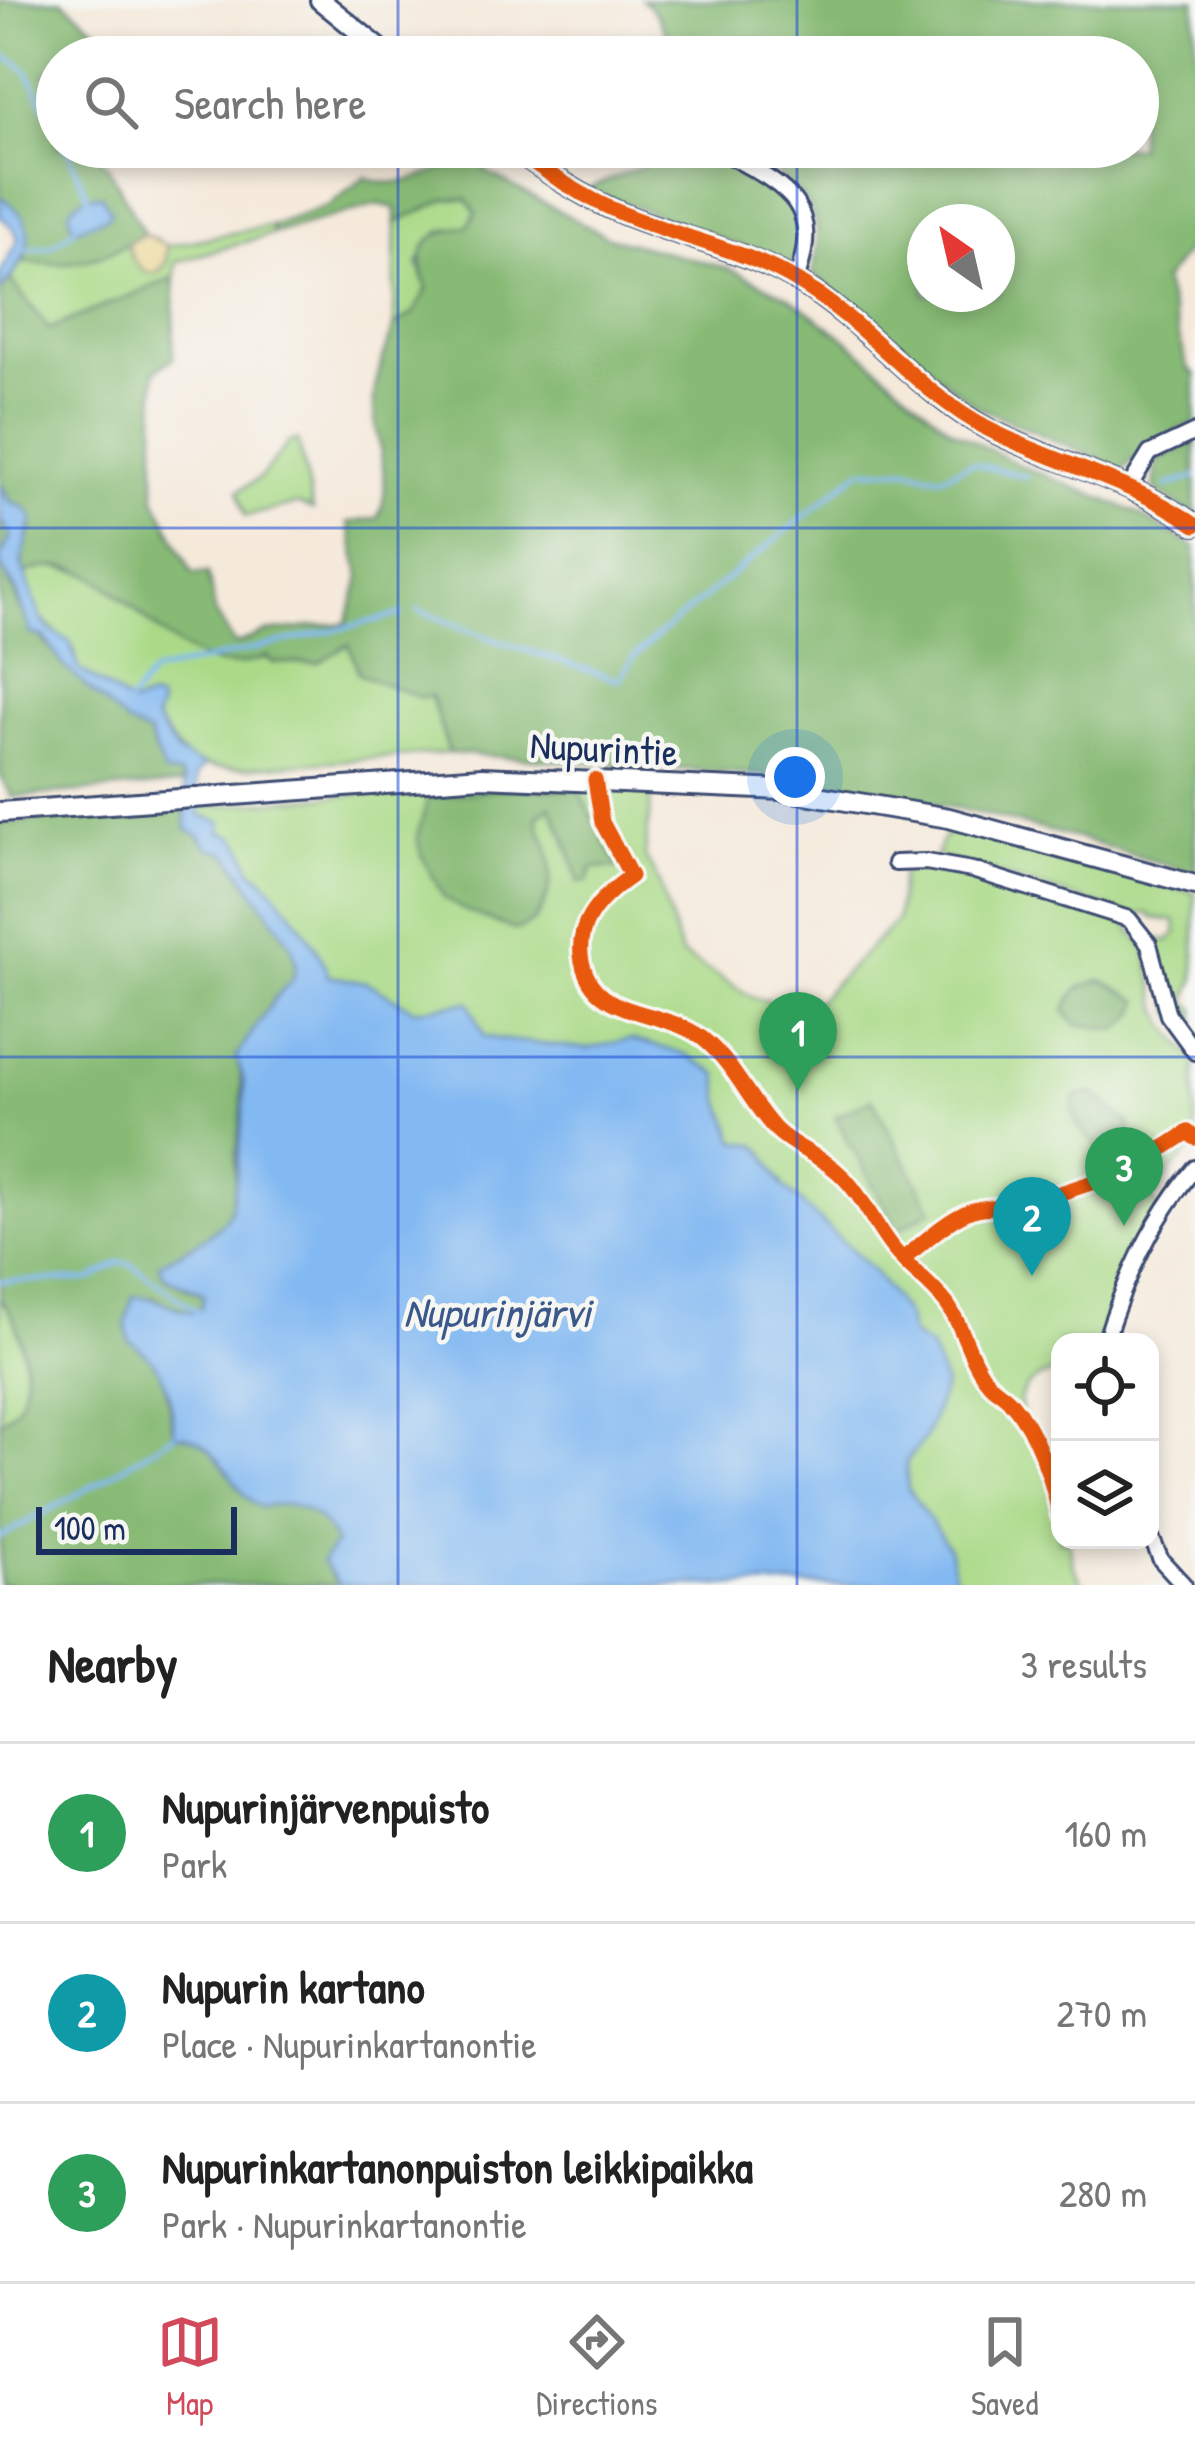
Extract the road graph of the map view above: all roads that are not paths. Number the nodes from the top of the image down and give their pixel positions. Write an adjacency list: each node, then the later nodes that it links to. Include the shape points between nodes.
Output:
1 (320, 0): 2 (main road)
2 (364, 36)
3 (543, 168): 5 (main road, via 625,214)
4 (751, 168): 5 (street, via 801,209 807,250)
5 (796, 280): 7 (main road, via 987,428)
6 (1195, 432): 7 (street, via 1150,453)
7 (1129, 487): 8 (main road)
8 (1195, 525)
9 (0, 812): 11 (main road, Nupurintie, via 482,776 781,790 950,818)
10 (895, 863): 12 (street, via 972,869 1129,919 1149,944 1168,1015)
11 (1195, 885)
12 (1195, 1052)
13 (1195, 1168): 14 (street, via 1136,1258)
14 (1109, 1333)
15 (1156, 1549): 16 (street)
16 (1184, 1585)

